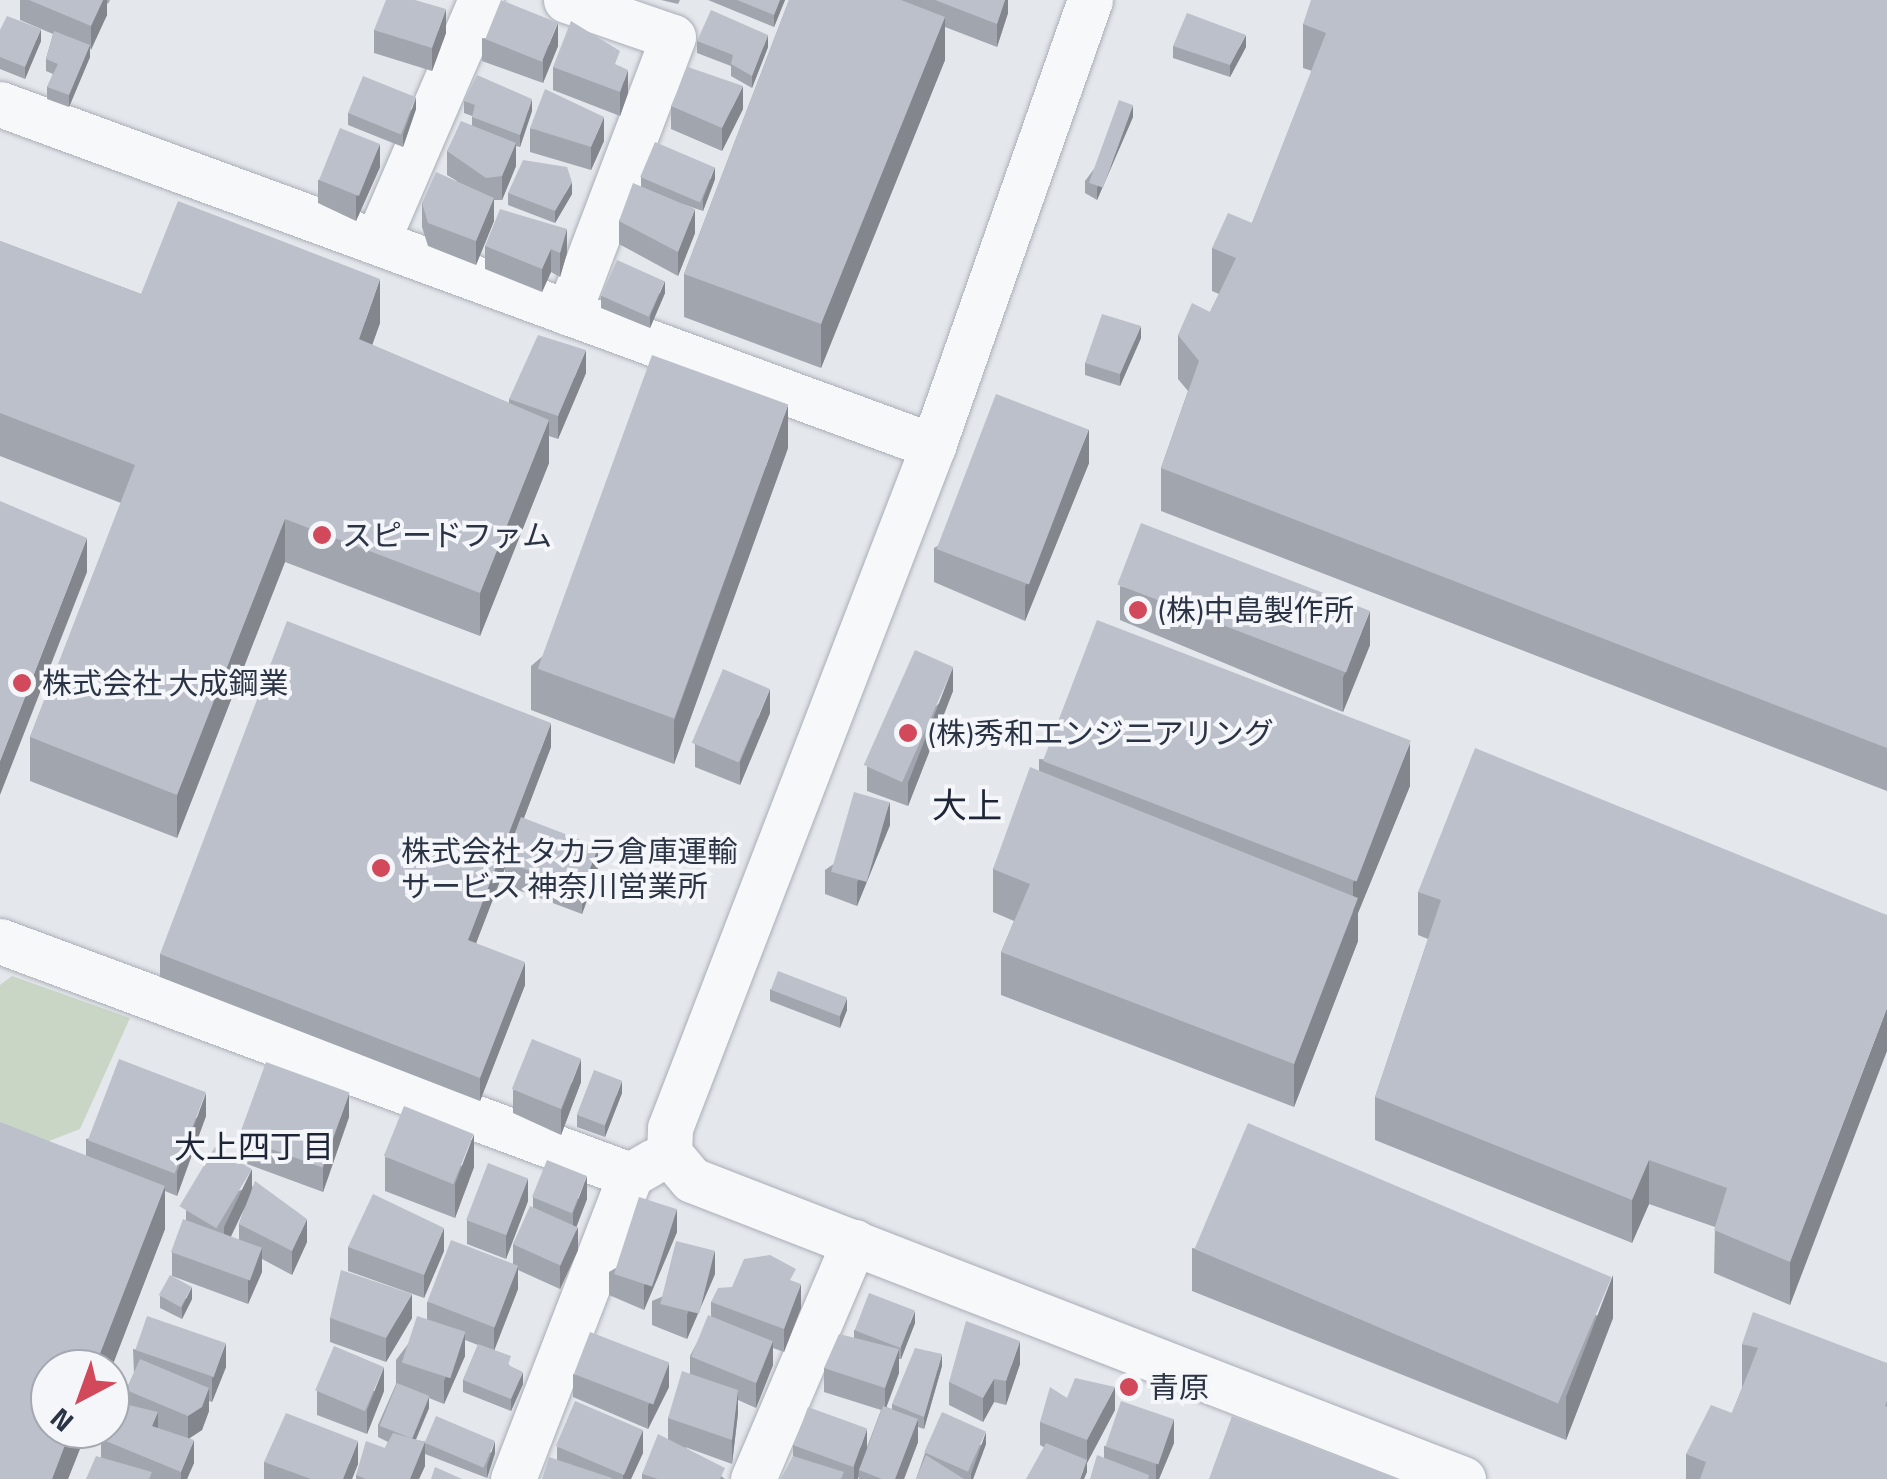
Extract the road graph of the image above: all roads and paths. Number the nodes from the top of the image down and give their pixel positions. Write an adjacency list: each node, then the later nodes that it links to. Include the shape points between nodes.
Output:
1 (481, 0): 5 (street)
2 (566, 0): 6 (street, via 673,37)
3 (1090, 0): 7 (street)
4 (0, 104): 5 (street)
5 (377, 241): 6 (street)
6 (568, 313): 7 (street)
7 (933, 446): 9 (street, via 670,1128)
8 (0, 941): 10 (street)
9 (669, 1153): 10 (street); 11 (street, via 692,1180)
10 (630, 1176): 12 (street)
11 (854, 1242): 13 (street); 14 (street)
12 (513, 1479)
13 (753, 1479)
14 (1463, 1479)

